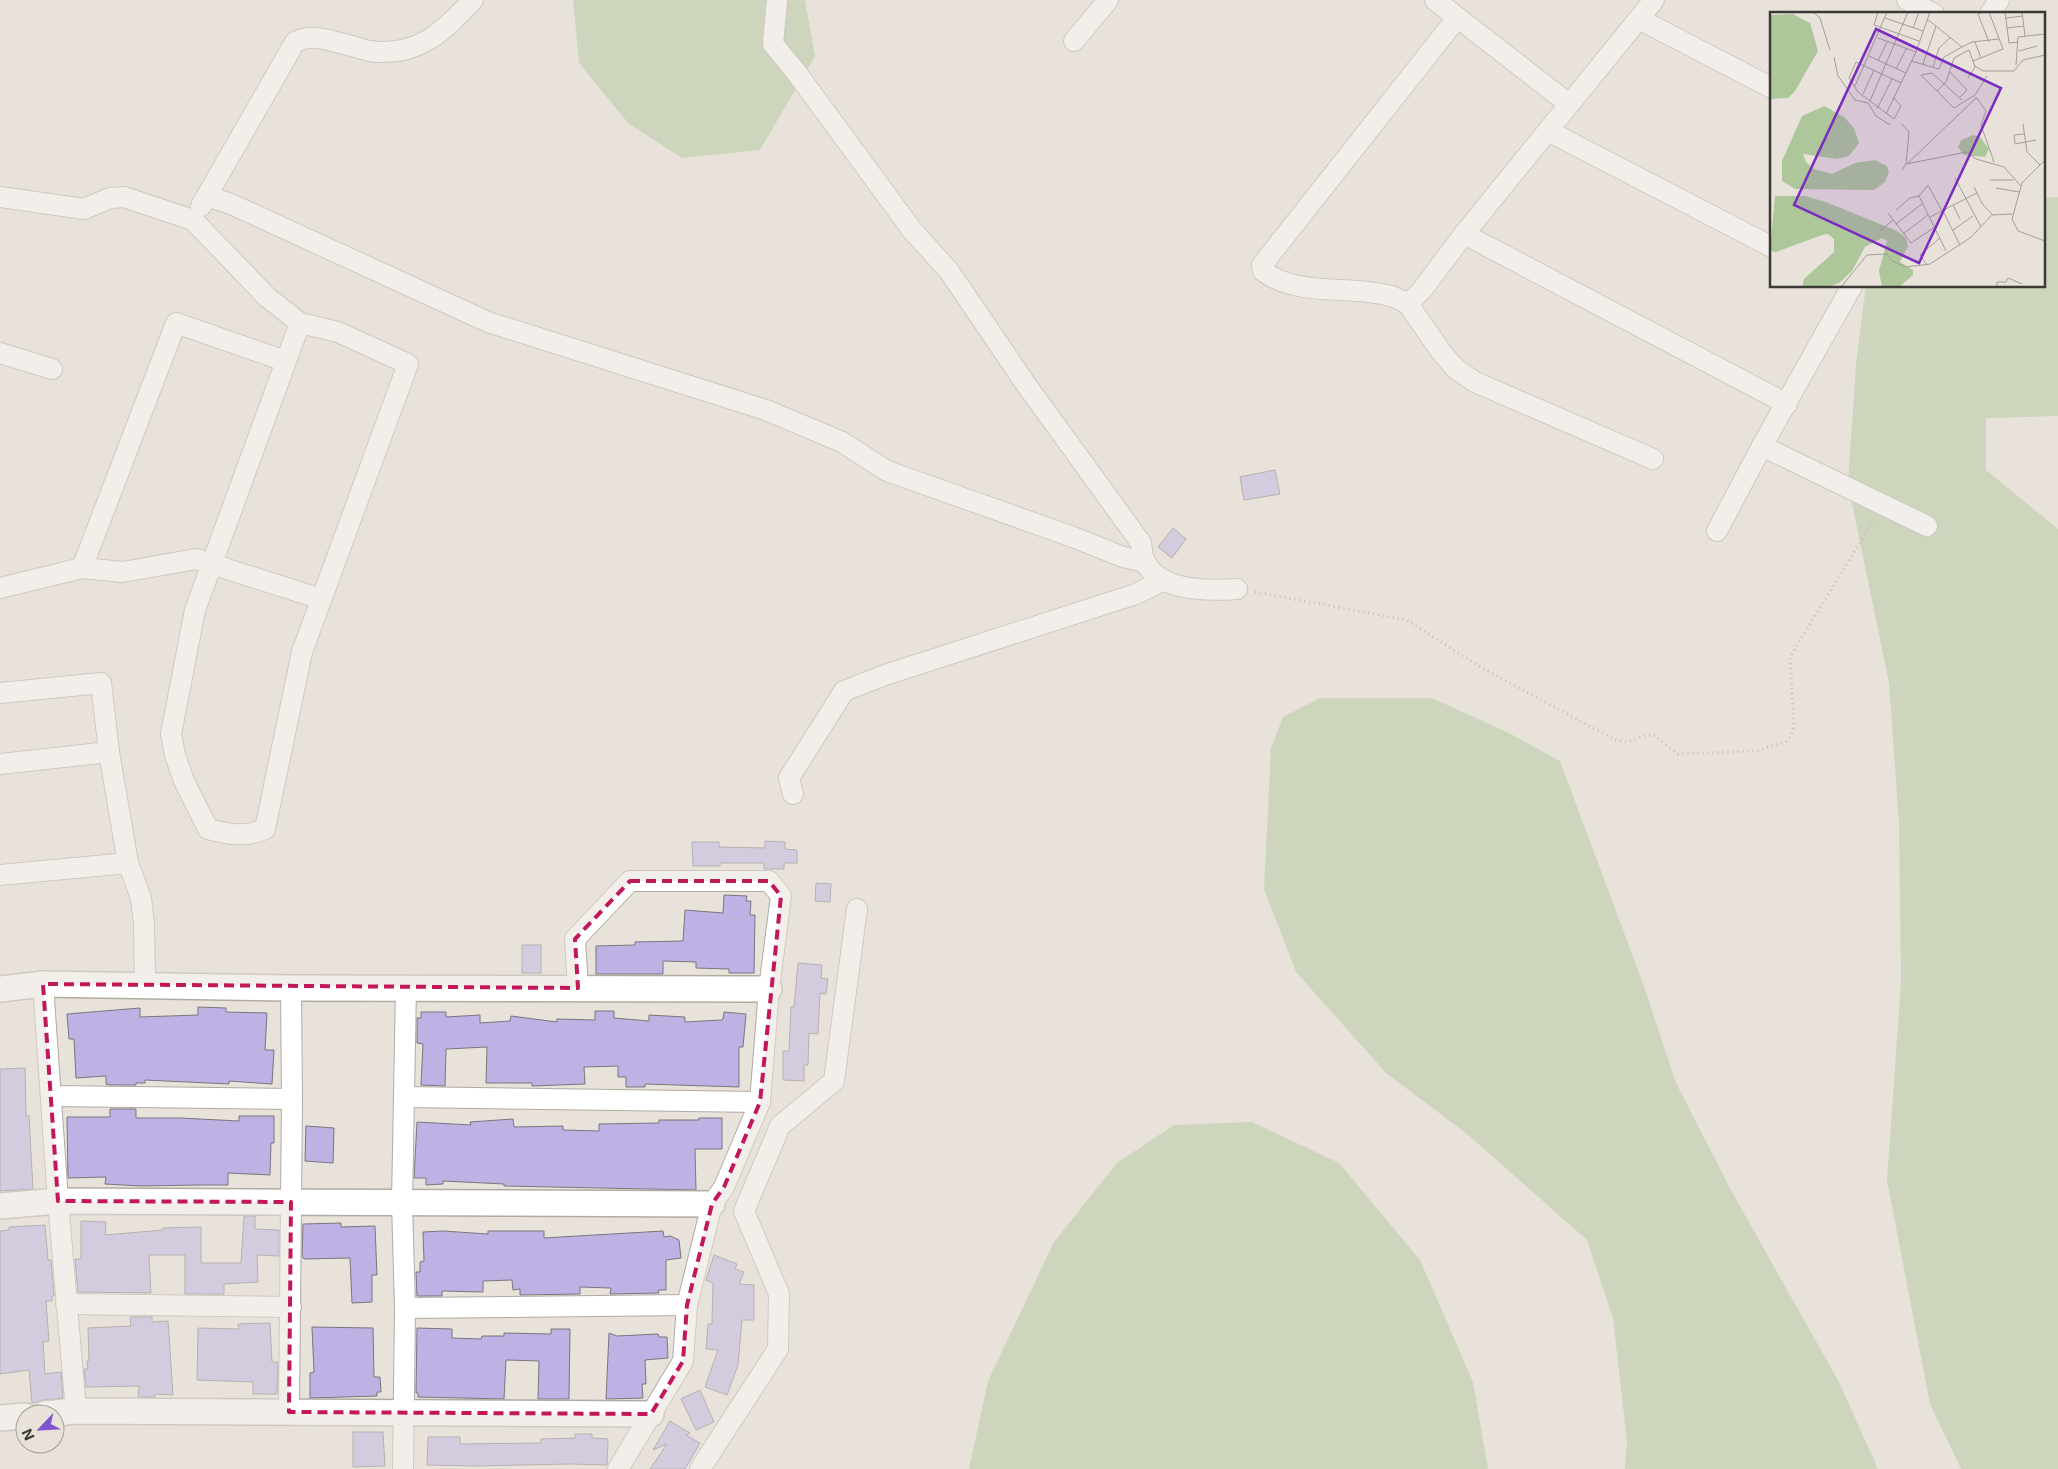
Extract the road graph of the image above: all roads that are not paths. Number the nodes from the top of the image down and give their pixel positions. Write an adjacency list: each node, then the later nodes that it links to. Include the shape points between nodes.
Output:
1 (473, 0): 16 (street, via 445,29 423,43 400,51 371,51 319,37 306,37 296,42)
2 (777, 0): 31 (street, via 773,44 912,230 949,271 1141,543)
3 (1108, 0): 11 (street)
4 (1654, 0): 10 (street)
5 (1907, 0): 8 (street)
6 (1999, 0): 9 (street)
7 (1448, 7): 13 (street); 21 (street, via 1262,265 1263,272 1272,279 1291,285 1368,292 1392,296)
8 (1930, 12)
9 (1991, 12)
10 (1639, 19): 12 (street); 13 (street)
11 (1074, 41)
12 (1770, 87)
13 (1569, 104): 14 (street)
14 (1548, 131): 18 (street); 19 (street)
15 (0, 196): 17 (street, via 84,209 110,198 124,197)
16 (207, 196): 17 (street); 31 (street, via 231,204 488,322 766,410 842,442 887,471 1073,536 1123,557)
17 (193, 220): 22 (street, via 267,297)
18 (1464, 234): 21 (street); 26 (street)
19 (1770, 245)
20 (1850, 288): 26 (street)
21 (1408, 304): 28 (street, via 1442,353 1456,369 1475,382)
22 (300, 322): 24 (street); 37 (street, via 338,332 408,364)
23 (0, 353): 25 (street)
24 (284, 361): 32 (street); 33 (street, via 176,323)
25 (52, 369)
26 (1788, 404): 27 (street)
27 (1762, 446): 29 (street); 30 (street)
28 (1654, 458)
29 (1928, 526)
30 (1717, 532)
31 (1145, 562): 34 (street)
32 (211, 563): 33 (street, via 196,559 123,572); 37 (street); 37 (street, via 195,610 171,734 184,781 208,829 236,836 264,829 302,652)
33 (82, 568): 35 (street)
34 (1162, 581): 36 (street, via 1204,591); 41 (street, via 1136,594 844,691 789,778)
35 (0, 588)
36 (1237, 589)
37 (321, 599)
38 (0, 693): 39 (street, via 101,683)
39 (108, 752): 40 (street); 42 (street)
40 (0, 764)
41 (793, 794)
42 (128, 863): 43 (street); 46 (street, via 141,898)
43 (0, 875)
44 (857, 909): 74 (street, via 834,1081 780,1126 744,1211 779,1294 778,1349)
45 (43, 984): 46 (street); 50 (street); 52 (street)
46 (145, 986): 47 (street)
47 (291, 988): 48 (street); 54 (street)
48 (406, 988): 49 (street); 53 (street)
49 (578, 988): 51 (street); 51 (street, via 575,939 630,880 730,881 770,882 781,896)
50 (0, 989)
51 (769, 990): 55 (street)
52 (52, 1096): 54 (street); 56 (street)
53 (404, 1097): 55 (street); 58 (street)
54 (292, 1099): 57 (street)
55 (760, 1102): 59 (street, via 724,1187)
56 (58, 1201): 57 (street); 60 (street); 61 (street)
57 (291, 1202): 58 (street); 63 (street)
58 (402, 1203): 59 (street); 64 (street)
59 (712, 1204): 62 (street)
60 (0, 1206)
61 (66, 1304): 63 (street); 65 (street)
62 (687, 1305): 64 (street); 69 (street, via 683,1361)
63 (291, 1307): 67 (street)
64 (405, 1308): 68 (street)
65 (76, 1411): 66 (street); 67 (street)
66 (65, 1412)
67 (289, 1412): 68 (street)
68 (402, 1412): 69 (street); 72 (street)
69 (651, 1414): 73 (street)
70 (15, 1417): 71 (street)
71 (0, 1418)
72 (403, 1469)
73 (618, 1469)
74 (700, 1469)

